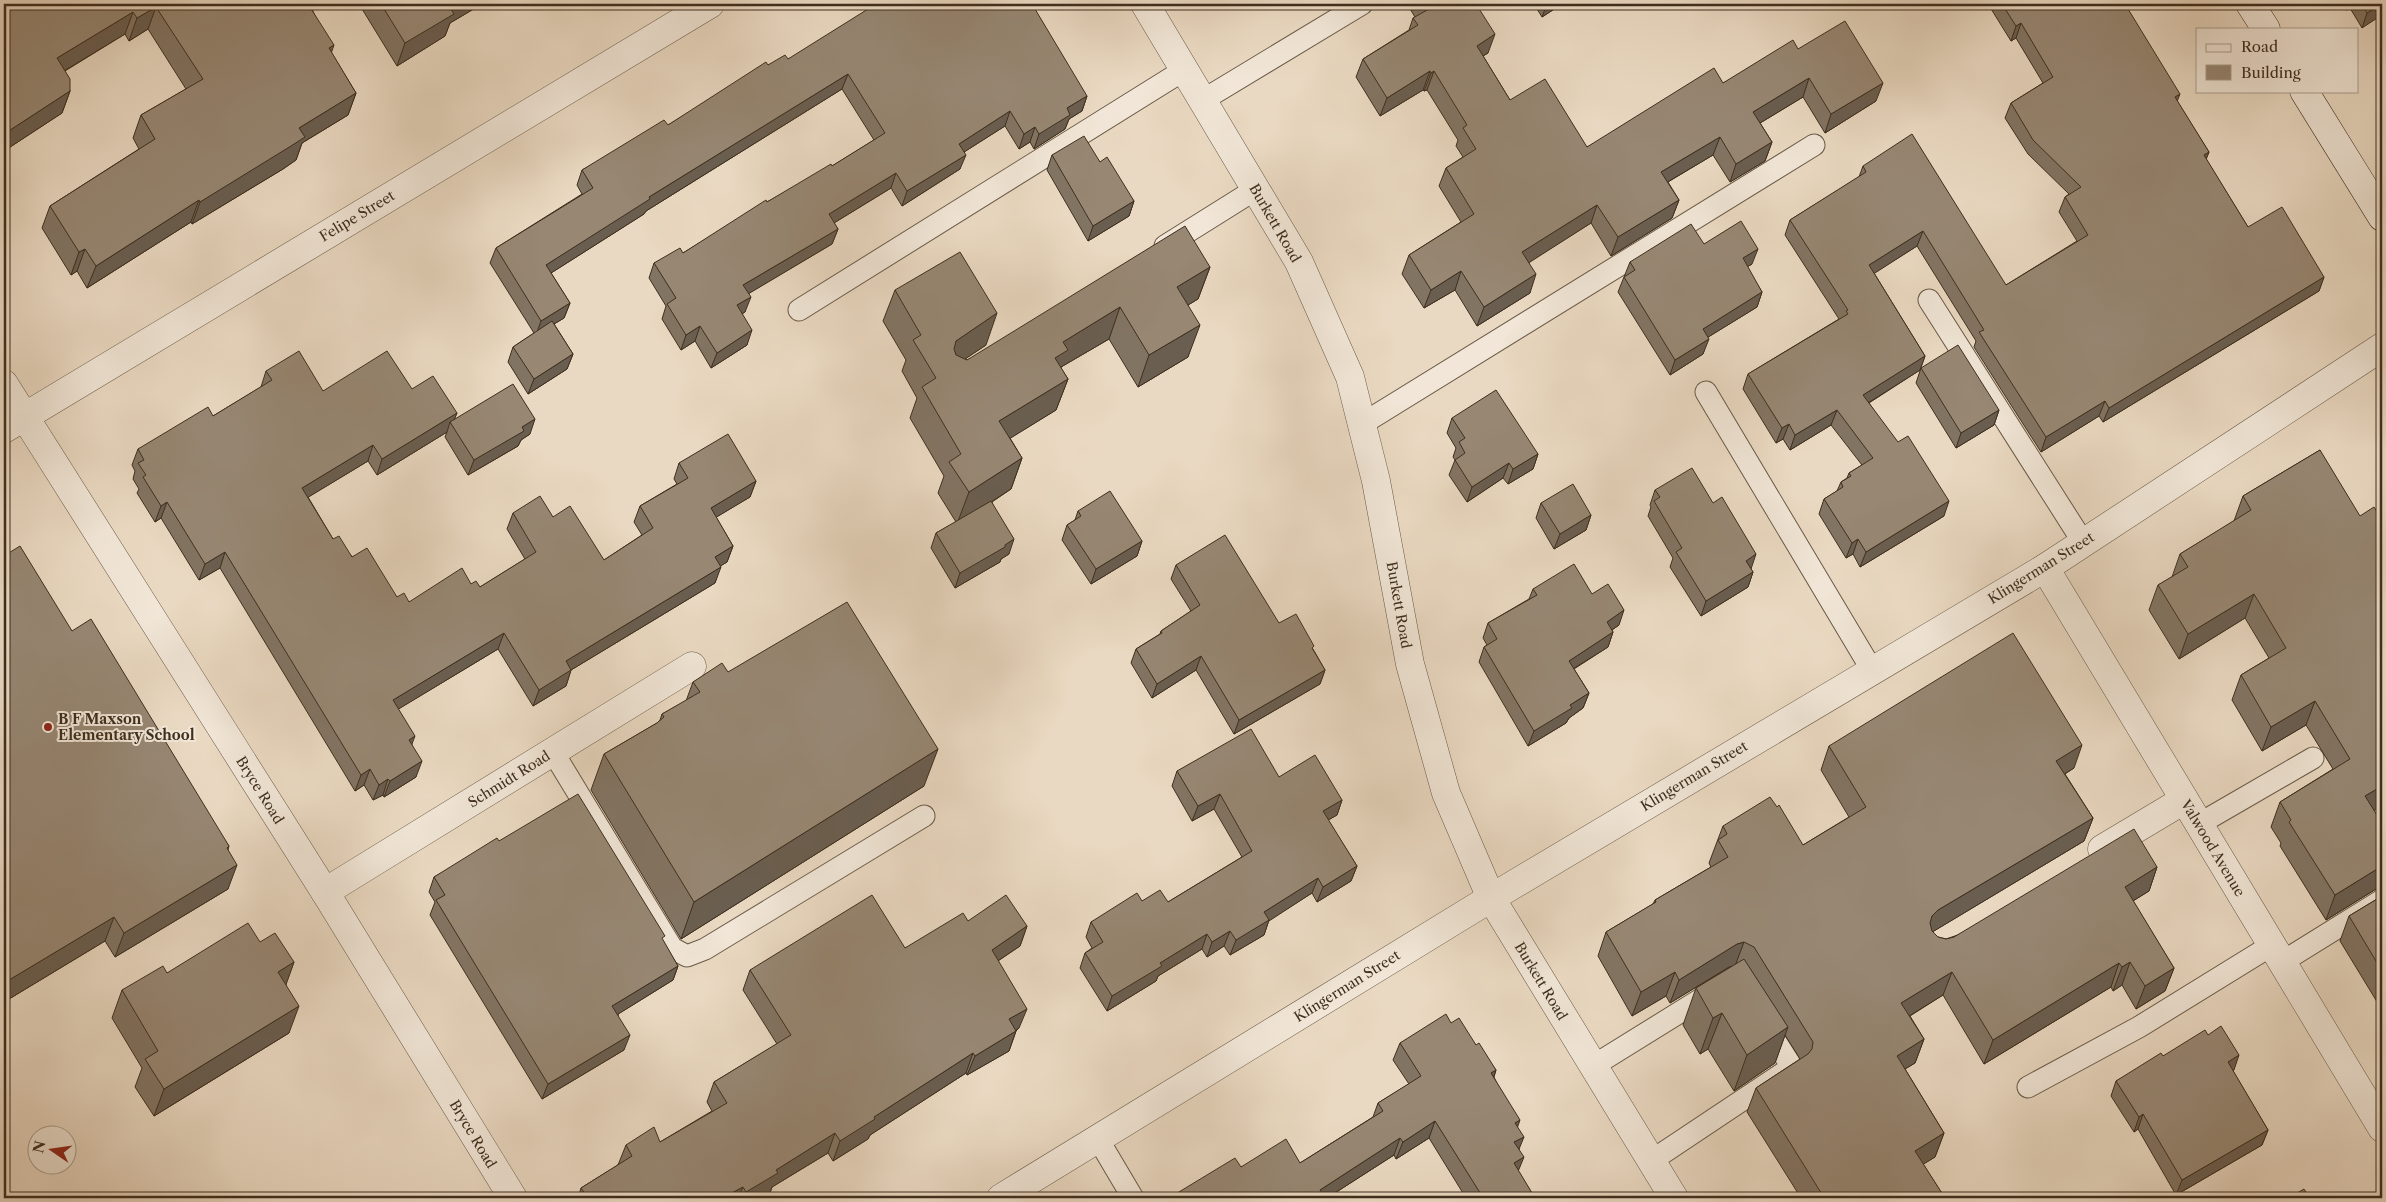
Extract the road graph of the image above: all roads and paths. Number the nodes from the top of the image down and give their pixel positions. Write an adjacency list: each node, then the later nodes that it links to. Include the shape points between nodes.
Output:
1 (710, 4): 18 (street, Felipe Street)
2 (1145, 4): 6 (street, Burkett Road)
3 (1362, 4): 8 (lane)
4 (2250, 4): 5 (street)
5 (2265, 28)
6 (1184, 70): 8 (street, Burkett Road); 14 (lane)
7 (2305, 92): 11 (street)
8 (1202, 100): 10 (street, Burkett Road)
9 (1814, 144): 19 (lane)
10 (1256, 189): 12 (lane); 19 (street, Burkett Road, via 1299,262 1350,377)
11 (2382, 217)
12 (1147, 258)
13 (1929, 300): 20 (lane)
14 (799, 310)
15 (2382, 347): 20 (street, Klingerman Street)
16 (4, 384): 18 (street, Bryce Road)
17 (1706, 392): 23 (lane)
18 (14, 423): 30 (street, Bryce Road)
19 (1362, 424): 31 (street, Burkett Road, via 1376,481 1410,664 1446,793)
20 (2083, 542): 21 (street, Klingerman Street)
21 (2045, 568): 23 (street, Klingerman Street); 26 (street, Valwood Avenue)
22 (692, 666): 24 (street, Schmidt Road)
23 (1872, 670): 31 (street, Klingerman Street)
24 (553, 752): 27 (lane, via 672,948 687,956 705,949); 30 (street, Schmidt Road)
25 (2313, 758): 28 (lane)
26 (2184, 800): 28 (street, Valwood Avenue); 29 (street)
27 (924, 816)
28 (2199, 824): 33 (street, Valwood Avenue)
29 (2082, 861)
30 (325, 892): 41 (street, Bryce Road)
31 (1490, 898): 36 (street, Burkett Road); 39 (street, Klingerman Street)
32 (2382, 900): 33 (lane)
33 (2277, 953): 37 (lane); 38 (street, Valwood Avenue)
34 (1727, 983): 36 (lane)
35 (1756, 1010): 40 (lane, via 1792,1067)
36 (1593, 1066): 40 (street, Burkett Road)
37 (2028, 1087)
38 (2382, 1128)
39 (1098, 1139): 42 (street, Klingerman Street); 43 (lane)
40 (1651, 1160): 44 (street, Burkett Road)
41 (513, 1198)
42 (1001, 1198)
43 (1133, 1198)
44 (1674, 1198)

